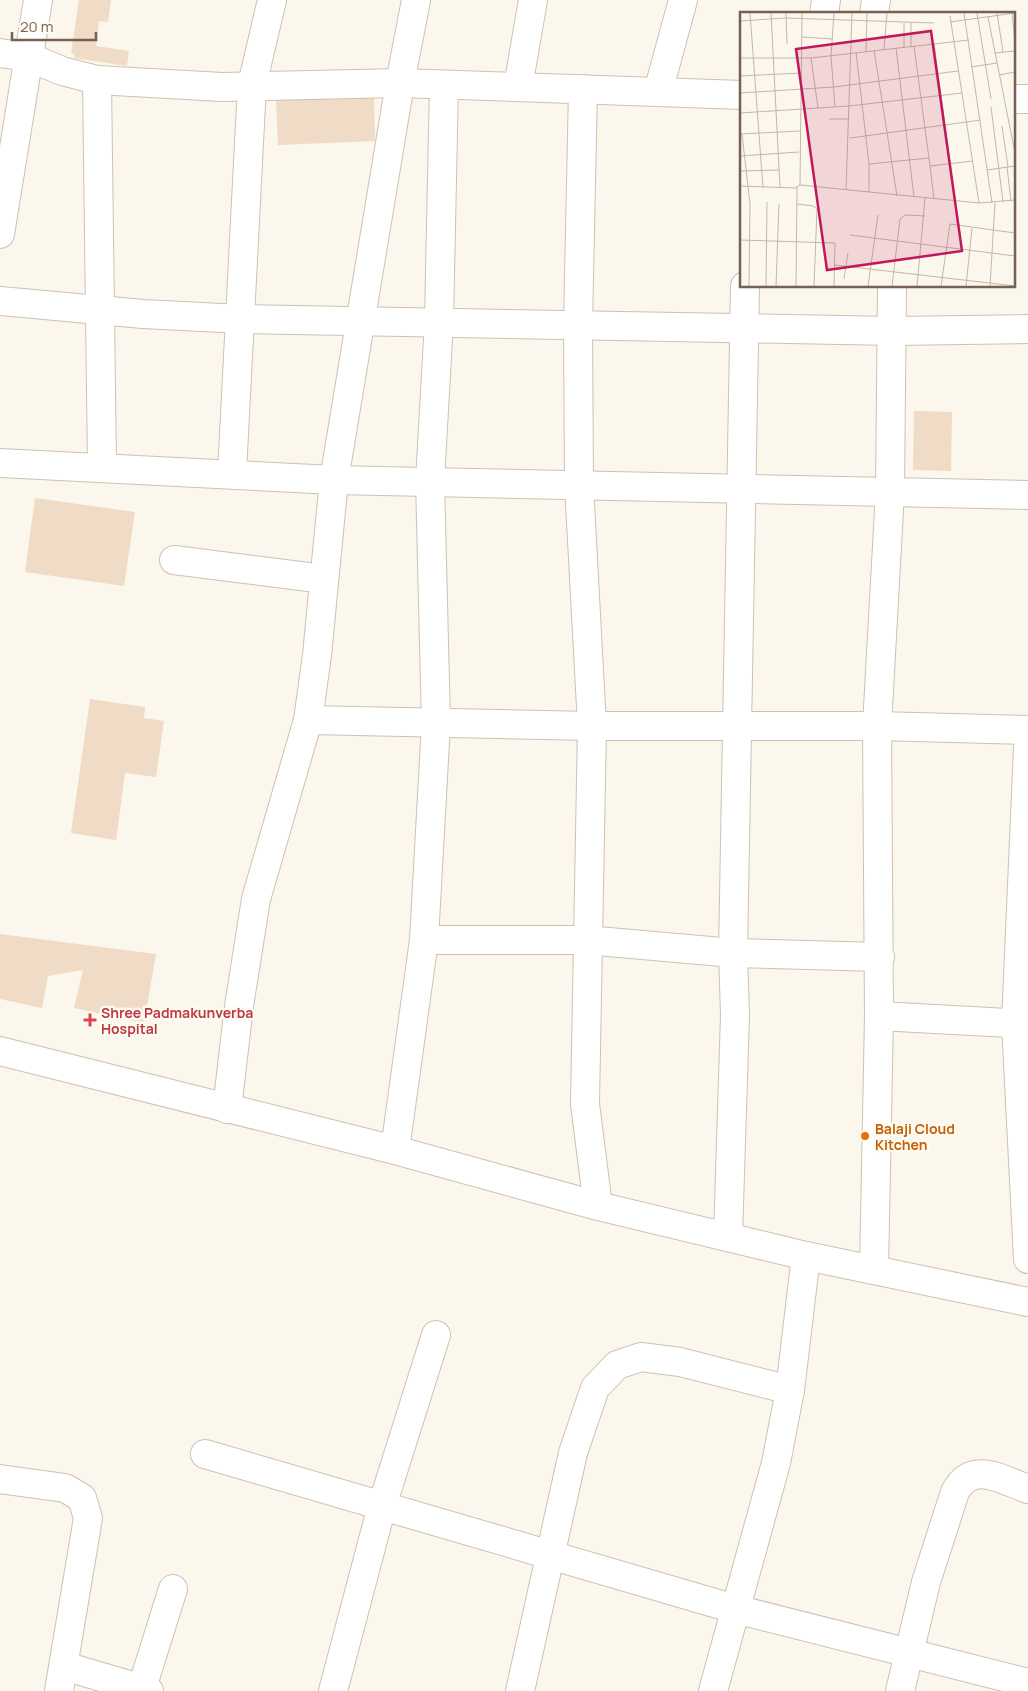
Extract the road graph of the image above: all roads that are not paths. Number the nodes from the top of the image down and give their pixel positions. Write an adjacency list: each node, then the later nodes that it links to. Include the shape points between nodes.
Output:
1 (38, 0): 7 (street)
2 (272, 0): 10 (street)
3 (416, 0): 9 (street)
4 (533, 0): 12 (street)
5 (683, 0): 14 (street)
6 (0, 53): 7 (street)
7 (29, 57): 8 (street); 16 (street)
8 (97, 80): 10 (street, via 222,87); 21 (street)
9 (400, 83): 10 (street); 11 (street); 23 (street)
10 (252, 84): 22 (street)
11 (444, 85): 12 (street); 24 (street)
12 (518, 87): 13 (street)
13 (583, 89): 14 (street); 25 (street)
14 (658, 92): 15 (street)
15 (740, 95)
16 (4, 182): 17 (street)
17 (0, 234)
18 (745, 288): 26 (street)
19 (892, 288): 28 (street)
20 (0, 301): 21 (street)
21 (99, 311): 22 (street); 30 (street)
22 (241, 319): 23 (street); 31 (street)
23 (362, 320): 24 (street); 32 (street)
24 (439, 321): 25 (street); 33 (street)
25 (578, 324): 26 (street); 34 (street)
26 (744, 328): 28 (street); 35 (street)
27 (1028, 328): 28 (street)
28 (893, 331): 36 (street)
29 (0, 463): 30 (street)
30 (102, 467): 31 (street)
31 (232, 473): 32 (street)
32 (334, 480): 33 (street); 39 (street)
33 (430, 481): 34 (street); 41 (street)
34 (579, 484): 35 (street); 42 (street)
35 (740, 489): 36 (street); 44 (street)
36 (890, 492): 37 (street); 43 (street)
37 (1028, 494)
38 (174, 560): 39 (street)
39 (324, 579): 40 (street)
40 (308, 720): 41 (street); 54 (street, via 256,899)
41 (436, 723): 42 (street); 47 (street)
42 (592, 726): 44 (street); 48 (street)
43 (877, 726): 44 (street); 45 (street); 50 (street)
44 (738, 727): 49 (street)
45 (1028, 730)
46 (1028, 748): 52 (street)
47 (424, 940): 48 (street); 55 (street)
48 (586, 940): 49 (street); 56 (street, via 585,1104)
49 (733, 953): 50 (street); 57 (street, via 735,1015)
50 (880, 957): 51 (street)
51 (879, 1016): 52 (street); 60 (street)
52 (1022, 1024): 59 (street)
53 (0, 1051): 54 (street)
54 (227, 1109): 55 (street)
55 (395, 1150): 56 (street)
56 (598, 1206): 57 (street)
57 (728, 1237): 58 (street)
58 (806, 1256): 60 (street); 63 (street)
59 (1028, 1259)
60 (874, 1270): 61 (street)
61 (1028, 1302)
62 (436, 1335): 67 (street)
63 (790, 1390): 68 (street, via 680,1362 641,1357 616,1365 595,1388 573,1453); 70 (street, via 776,1463)
64 (205, 1454): 67 (street)
65 (0, 1479): 72 (street, via 65,1488 82,1498 88,1518)
66 (1028, 1489): 71 (street, via 974,1474 961,1480 926,1582)
67 (382, 1506): 68 (street); 75 (street)
68 (552, 1556): 70 (street); 76 (street)
69 (173, 1589): 74 (street)
70 (735, 1609): 71 (street); 77 (street)
71 (910, 1653): 73 (street); 78 (street)
72 (61, 1678): 74 (street)
73 (1028, 1683)
74 (144, 1690)
75 (333, 1691)
76 (520, 1691)
77 (713, 1691)
78 (900, 1691)

